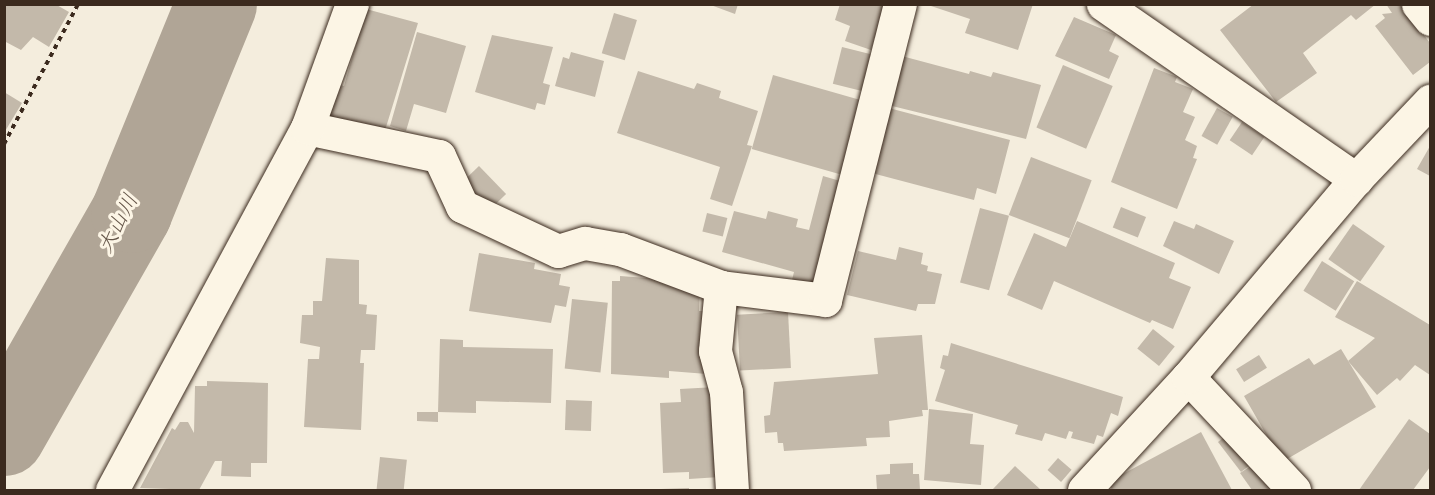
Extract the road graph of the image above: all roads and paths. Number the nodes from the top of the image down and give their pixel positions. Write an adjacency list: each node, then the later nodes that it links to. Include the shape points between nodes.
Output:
1 (78, 4): 9 (path)
2 (352, 4): 8 (street)
3 (900, 4): 11 (street, via 825,300)
4 (1103, 4): 10 (street)
5 (1418, 4): 6 (street)
6 (1431, 19)
7 (1431, 100): 10 (street)
8 (307, 128): 11 (street, via 439,156 462,206 558,251 585,243 620,249); 13 (street)
9 (4, 144)
10 (1356, 178): 12 (street)
11 (721, 287): 14 (street, via 715,351 726,392)
12 (1188, 377): 15 (street); 16 (street)
13 (112, 490)
14 (732, 490)
15 (1083, 490)
16 (1294, 490)

